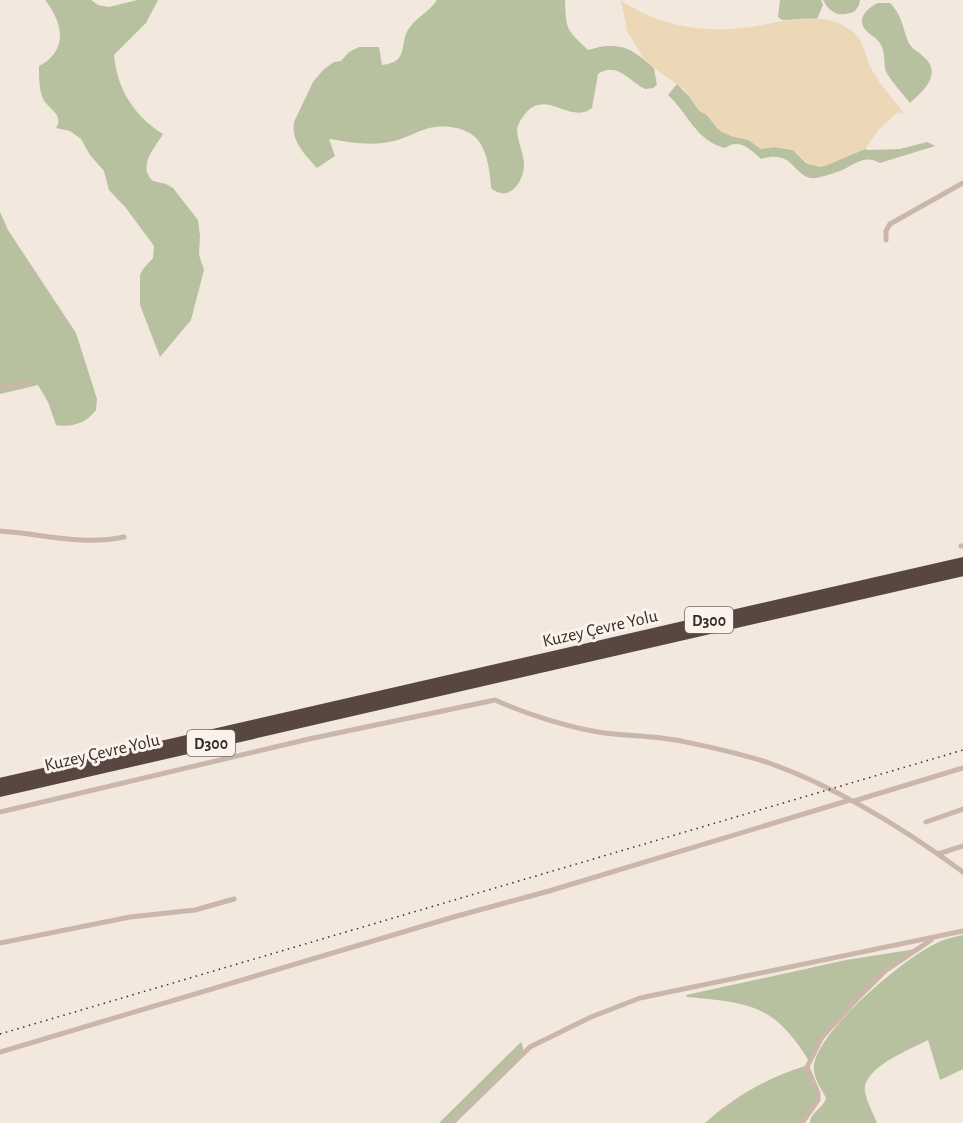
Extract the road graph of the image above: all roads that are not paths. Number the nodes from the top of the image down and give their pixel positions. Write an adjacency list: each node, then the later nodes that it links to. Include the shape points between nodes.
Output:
1 (963, 183): 2 (street, via 890,224)
2 (886, 240)
3 (32, 382): 4 (street)
4 (0, 388)
5 (0, 531): 6 (street, via 83,541)
6 (124, 537)
7 (963, 562): 9 (highway, Kuzey Çevre Yolu / D300)
8 (963, 571): 9 (highway, Kuzey Çevre Yolu / D300)
9 (457, 682): 10 (highway, D300)
10 (422, 690): 12 (highway, Kuzey Çevre Yolu / D300); 13 (highway, Kuzey Çevre Yolu / D300)
11 (963, 768): 14 (street)
12 (0, 783)
13 (0, 792)
14 (852, 801): 16 (street, via 746,756 669,739 591,731 516,710 495,700 298,741); 19 (street); 25 (street)
15 (963, 809): 17 (street)
16 (0, 812)
17 (926, 822)
18 (963, 846): 19 (street)
19 (938, 854): 20 (street)
20 (963, 872)
21 (234, 899): 24 (street, via 204,909 130,917)
22 (963, 931): 23 (street)
23 (934, 938): 26 (street, via 624,1004 530,1047); 27 (street, via 878,978 822,1037 807,1067 818,1100)
24 (0, 943)
25 (0, 1052)
26 (452, 1123)
27 (801, 1123)

